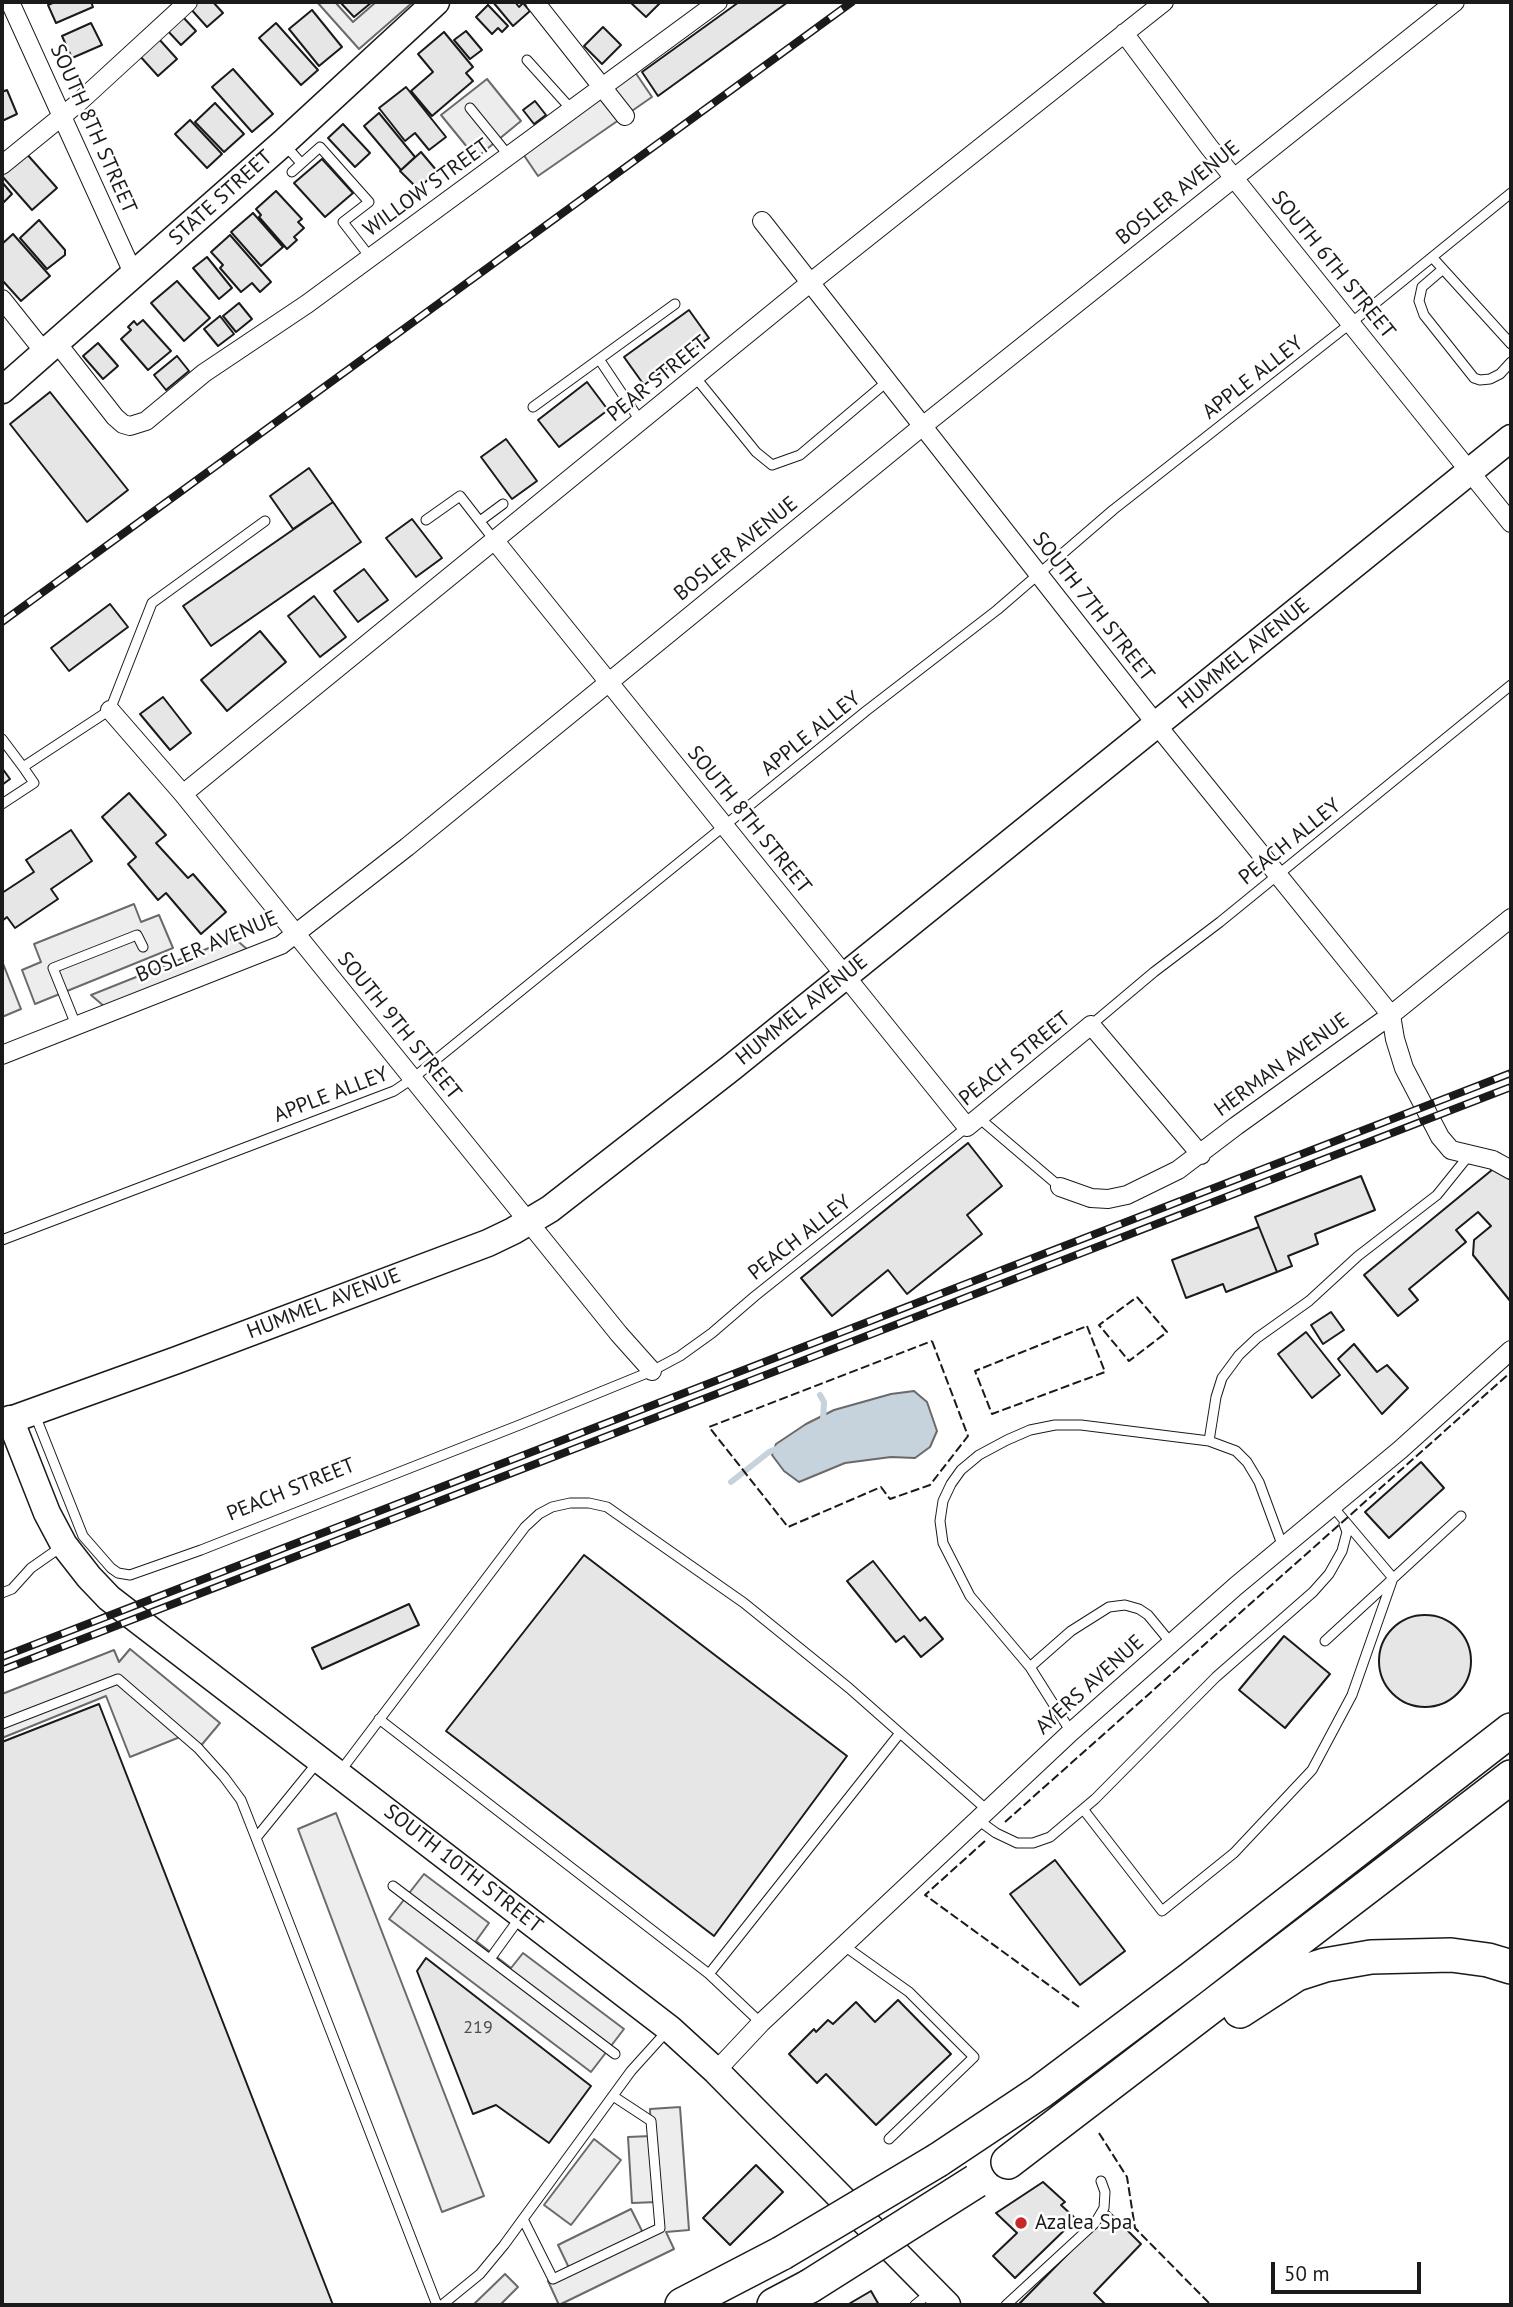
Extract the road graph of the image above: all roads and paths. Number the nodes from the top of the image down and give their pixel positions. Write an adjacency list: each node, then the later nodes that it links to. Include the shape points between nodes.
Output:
1 (10, 2): 13 (street, SOUTH 8TH STREET)
2 (188, 2): 13 (street)
3 (436, 2): 15 (main road, STATE STREET)
4 (535, 2): 10 (street)
5 (718, 2): 10 (street, WILLOW STREET)
6 (1164, 2): 8 (street, PEAR STREET)
7 (1455, 2): 20 (street, BOSLER AVENUE)
8 (1124, 33): 20 (street, SOUTH 6TH STREET); 27 (street, PEAR STREET)
9 (527, 60): 12 (lane)
10 (601, 88): 12 (street, WILLOW STREET); 14 (street)
11 (470, 108): 16 (lane)
12 (572, 110): 16 (street, WILLOW STREET)
13 (62, 116): 18 (street); 26 (street, SOUTH 8TH STREET)
14 (625, 116)
15 (283, 143): 17 (lane); 26 (main road, STATE STREET)
16 (509, 156): 23 (street, WILLOW STREET)
17 (301, 163): 19 (lane); 23 (lane, via 320,147 369,202 343,222)
18 (2, 165)
19 (292, 172)
20 (1233, 178): 30 (street, SOUTH 6TH STREET); 40 (street, BOSLER AVENUE)
21 (1509, 198): 24 (lane, APPLE ALLEY)
22 (761, 221): 27 (street, SOUTH 7TH STREET)
23 (370, 257): 32 (street, WILLOW STREET, via 204,373 139,425 123,424)
24 (1432, 257): 25 (lane); 30 (lane, APPLE ALLEY)
25 (1443, 269): 31 (lane); 34 (lane, via 1428,280 1419,295 1430,324 1474,378 1490,379)
26 (134, 275): 32 (main road, STATE STREET)
27 (811, 282): 35 (street, PEAR STREET); 36 (street, SOUTH 7TH STREET)
28 (2, 299): 32 (street, WILLOW STREET)
29 (676, 304): 33 (lane)
30 (1351, 323): 42 (street, SOUTH 6TH STREET); 49 (lane, APPLE ALLEY, via 1113,510)
31 (1511, 344)
32 (51, 348): 37 (main road, STATE STREET)
33 (599, 359): 38 (lane); 39 (lane)
34 (1511, 362)
35 (696, 378): 36 (lane, via 772,466 800,455); 39 (street, PEAR STREET)
36 (888, 380): 40 (street, SOUTH 7TH STREET)
37 (2, 390)
38 (533, 407)
39 (641, 422): 48 (street, PEAR STREET)
40 (924, 425): 49 (street, SOUTH 7TH STREET); 50 (street, BOSLER AVENUE)
41 (1511, 438): 42 (main road, HUMMEL AVENUE)
42 (1469, 471): 47 (street, SOUTH 6TH STREET); 53 (main road, HUMMEL AVENUE)
43 (503, 504): 46 (lane)
44 (426, 520): 46 (lane, via 460,496)
45 (265, 521): 52 (lane, via 152,603)
46 (480, 521): 48 (lane)
47 (1511, 523)
48 (495, 541): 50 (street, SOUTH 8TH STREET); 56 (street, PEAR STREET)
49 (1038, 575): 53 (street, SOUTH 7TH STREET); 58 (lane, APPLE ALLEY)
50 (608, 682): 58 (street, SOUTH 8TH STREET); 61 (street, BOSLER AVENUE)
51 (1511, 685): 59 (lane, PEACH ALLEY)
52 (110, 710): 55 (lane); 56 (street, SOUTH 9TH STREET)
53 (1156, 724): 59 (street, SOUTH 7TH STREET); 63 (main road, HUMMEL AVENUE)
54 (2, 739): 55 (lane)
55 (23, 767): 57 (lane, via 33,783)
56 (183, 794): 61 (street, SOUTH 9TH STREET)
57 (2, 804)
58 (725, 827): 63 (street, SOUTH 8TH STREET); 68 (lane, APPLE ALLEY)
59 (1278, 873): 64 (street, SOUTH 7TH STREET); 66 (lane, PEACH ALLEY)
60 (1511, 918): 64 (street, HERMAN AVENUE)
61 (296, 934): 65 (street, BOSLER AVENUE, via 281,945); 68 (street, SOUTH 9TH STREET)
62 (143, 947): 65 (lane, via 136,935 53,968)
63 (844, 976): 69 (street, SOUTH 8TH STREET); 74 (main road, HUMMEL AVENUE, via 570,1195)
64 (1391, 1015): 70 (street, HERMAN AVENUE); 71 (street, SOUTH 7TH STREET, via 1404,1068 1440,1137 1451,1150)
65 (76, 1026): 67 (street, BOSLER AVENUE)
66 (1091, 1026): 69 (street, PEACH STREET); 70 (street)
67 (2, 1055)
68 (412, 1079): 74 (street, SOUTH 9TH STREET); 75 (lane, APPLE ALLEY, via 394,1091)
69 (973, 1122): 73 (lane); 77 (lane, PEACH ALLEY, via 712,1333)
70 (1201, 1154): 73 (street, HERMAN AVENUE, via 1127,1195 1091,1198)
71 (1470, 1154): 72 (street, SOUTH 7TH STREET); 79 (lane, via 1437,1195 1239,1355 1222,1378)
72 (1511, 1170)
73 (1060, 1187)
74 (529, 1222): 77 (street, SOUTH 9TH STREET); 78 (main road, HUMMEL AVENUE, via 488,1243)
75 (2, 1240)
76 (1511, 1350): 80 (street, AYERS AVENUE)
77 (652, 1371): 78 (lane, PEACH STREET, via 130,1575 111,1568 83,1536)
78 (15, 1418): 82 (main road, SOUTH 10TH STREET, via 47,1513)
79 (1209, 1441): 83 (lane, via 1236,1451 1247,1462); 88 (lane, via 1055,1425 1007,1440 961,1470 943,1501 943,1543 970,1596)
80 (1338, 1513): 83 (street, AYERS AVENUE); 84 (lane); 96 (lane, via 1347,1532 1329,1574 1216,1677)
81 (1461, 1516): 84 (lane)
82 (64, 1545): 85 (lane); 94 (main road, SOUTH 10TH STREET, via 109,1598)
83 (1284, 1548): 87 (street, AYERS AVENUE)
84 (1393, 1578): 86 (lane); 96 (lane, via 1352,1695 1312,1770 1234,1853 1162,1910)
85 (2, 1593)
86 (1325, 1641)
87 (1171, 1643): 88 (lane, via 1139,1609 1108,1607 1071,1631); 92 (street, AYERS AVENUE)
88 (1030, 1667): 92 (lane)
89 (379, 1719): 93 (lane, via 525,1527 552,1507 589,1503 607,1507 744,1603); 94 (lane); 104 (lane)
90 (2, 1724): 98 (lane, via 118,1679 198,1748 224,1777 241,1800)
91 (1511, 1730): 116 (highway, bridge, via 1040,2092 938,2160 782,2253)
92 (1071, 1732): 97 (street, AYERS AVENUE)
93 (900, 1733): 97 (lane); 104 (lane)
94 (330, 1766): 98 (lane); 100 (main road, SOUTH 10TH STREET)
95 (1511, 1777): 111 (highway)
96 (1083, 1809): 97 (lane, via 1049,1837 1033,1843 1017,1843 996,1833)
97 (981, 1814): 101 (street, AYERS AVENUE)
98 (256, 1838): 115 (lane)
99 (393, 1886): 102 (lane)
100 (522, 1914): 102 (lane); 106 (main road, SOUTH 10TH STREET)
101 (844, 1945): 105 (street, AYERS AVENUE); 110 (lane, via 909,1992 974,2057)
102 (490, 1959): 107 (lane)
103 (1511, 1967): 111 (highway, via 1451,1955 1371,1957 1297,1974)
104 (709, 1974): 105 (lane)
105 (761, 2023): 108 (street, AYERS AVENUE)
106 (670, 2029): 108 (main road, SOUTH 10TH STREET); 109 (lane)
107 (615, 2054)
108 (716, 2071): 114 (main road, SOUTH 10TH STREET)
109 (613, 2096): 113 (lane); 113 (lane, via 651,2121 660,2228 553,2279)
110 (889, 2139)
111 (1008, 2162): 117 (highway, bridge)
112 (1101, 2181): 118 (lane, via 1104,2208 1095,2224)
113 (523, 2219): 115 (lane, via 480,2274)
114 (931, 2300)
115 (439, 2305)
116 (682, 2305)
117 (774, 2305)
118 (1006, 2305)

